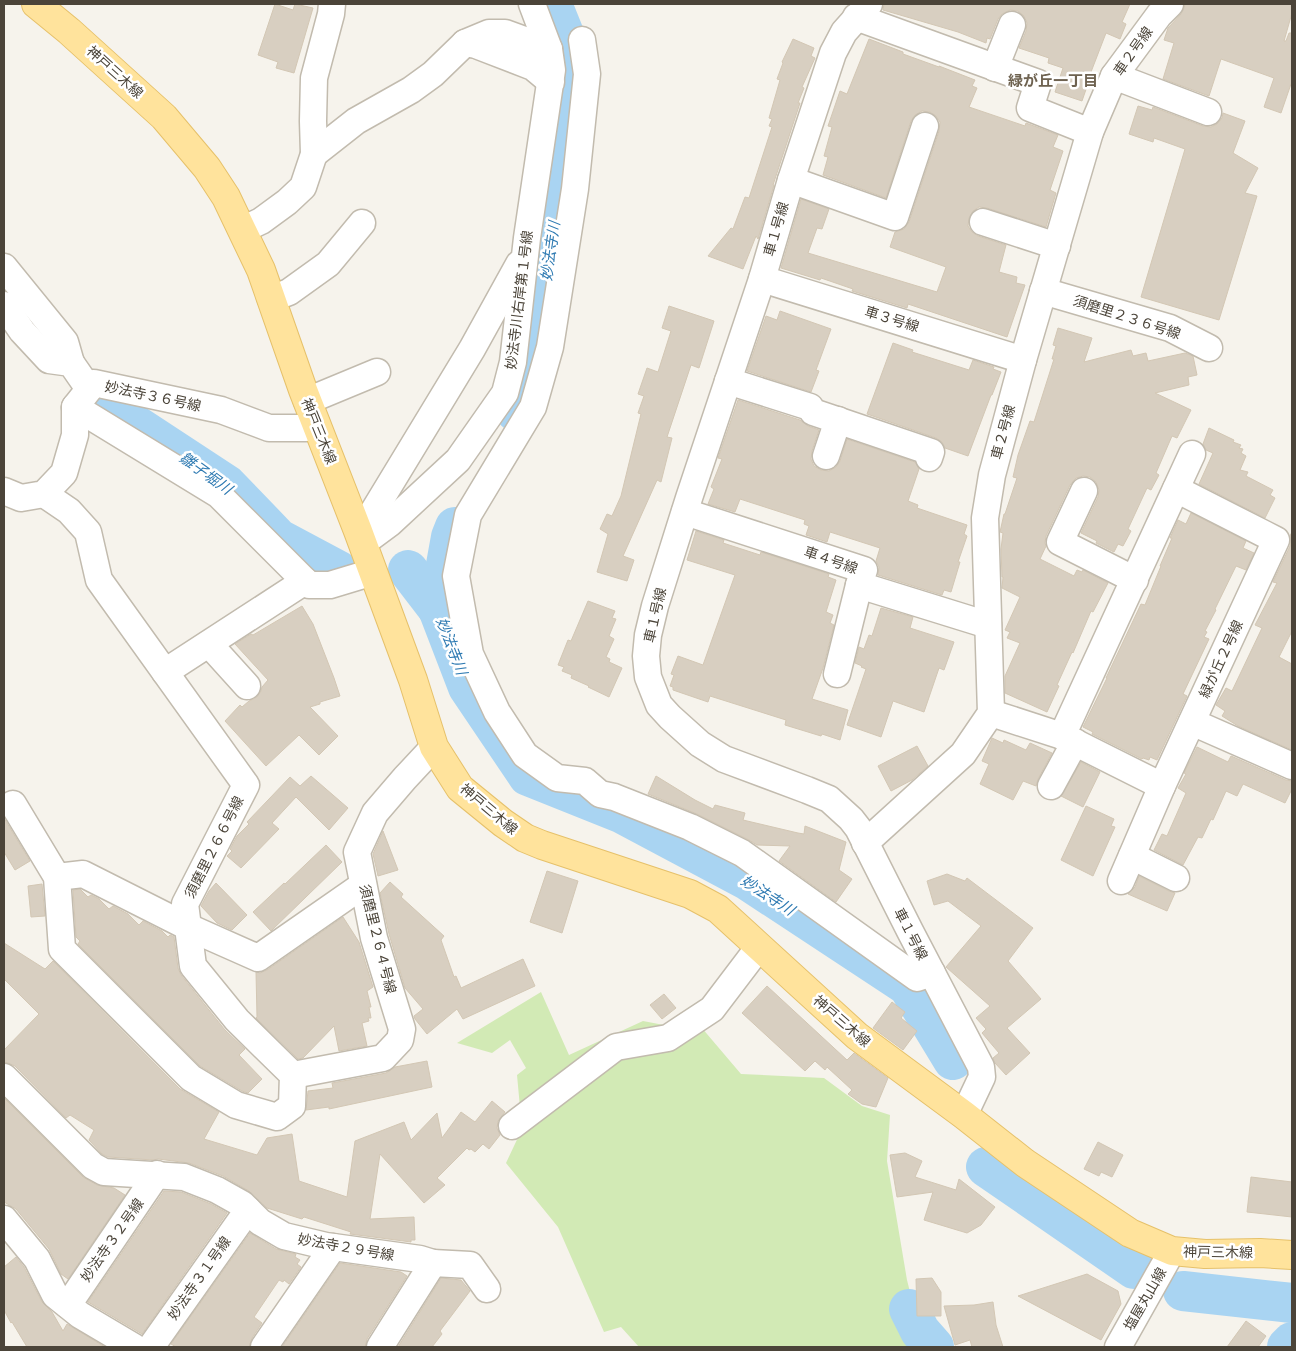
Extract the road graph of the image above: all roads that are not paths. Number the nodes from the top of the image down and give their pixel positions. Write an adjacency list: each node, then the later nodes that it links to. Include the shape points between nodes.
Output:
1 (36, 4): 20 (main road, 神戸三木線, via 164,117 207,168)
2 (332, 4): 16 (street, via 314,78)
3 (532, 4): 9 (street, 妙法寺川右岸第１号線)
4 (1170, 4): 11 (street, 車２号線, via 1158,15)
5 (863, 10): 10 (street); 17 (street, 車１号線, via 844,32 833,53)
6 (1012, 25): 10 (street)
7 (582, 40): 70 (street, via 587,74 574,190 550,347 533,407 468,515 456,576 470,654 497,712 525,755 557,778 585,781 600,794 690,827 742,853 917,978)
8 (465, 43): 9 (street, via 489,33 505,33); 12 (street, via 533,67); 16 (street, via 433,74 356,121)
9 (549, 49): 12 (street, 妙法寺川右岸第１号線)
10 (995, 68): 15 (street, via 1038,83 1030,108)
11 (1114, 76): 13 (street); 15 (street, 車２号線)
12 (551, 82): 22 (street, 妙法寺川右岸第１号線)
13 (1208, 112)
14 (925, 126): 17 (street, via 895,217)
15 (1090, 132): 21 (street, 車２号線)
16 (314, 154): 20 (street, via 303,187 261,221)
17 (791, 180): 24 (street, 車１号線)
18 (983, 222): 21 (street)
19 (362, 223): 26 (street, via 328,264 289,292)
20 (242, 230): 26 (main road, 神戸三木線)
21 (1057, 246): 25 (street, 車２号線)
22 (525, 254): 44 (street); 44 (street, 妙法寺川右岸第１号線, via 513,362 505,393 458,460 390,523)
23 (4, 267): 30 (street, via 65,342)
24 (762, 279): 29 (street, 車３号線); 32 (street, 車１号線)
25 (1043, 291): 28 (street, 須磨里２３６号線, via 1170,328); 29 (street, 車２号線)
26 (271, 299): 34 (main road, 神戸三木線)
27 (4, 305): 30 (street, via 22,331 50,360)
28 (1209, 348)
29 (1023, 360): 49 (street, 車２号線, via 992,475 985,518)
30 (71, 363): 33 (street)
31 (376, 372): 34 (street)
32 (728, 381): 35 (street, via 810,407 813,412); 43 (street, 車１号線)
33 (82, 398): 34 (street, 妙法寺３６号線, via 94,383 221,410 269,428 306,428); 42 (street, via 64,474); 47 (street, via 219,495)
34 (312, 412): 44 (main road, 神戸三木線)
35 (838, 420): 37 (street); 38 (street, via 931,452)
36 (1192, 454): 39 (street)
37 (826, 456)
38 (929, 458)
39 (1176, 489): 46 (street); 55 (street, 緑が丘２号線, via 1276,540)
40 (4, 491): 42 (street, via 21,498)
41 (1084, 491): 46 (street, via 1060,542)
42 (44, 494): 51 (street, 須磨里２６６号線, via 69,511 88,532 99,580)
43 (685, 512): 48 (street, 車４号線, via 864,570); 62 (street, 車１号線, via 648,635 648,677 659,705 700,744 724,759 829,799 851,819)
44 (360, 537): 45 (main road, 神戸三木線)
45 (373, 572): 47 (street, via 330,585 309,585); 57 (main road, 神戸三木線)
46 (1135, 580): 56 (street)
47 (305, 581): 50 (street)
48 (860, 584): 49 (street, 車４号線); 52 (street)
49 (988, 625): 54 (street, 車２号線)
50 (209, 644): 51 (street); 53 (street)
51 (165, 672): 68 (street, 須磨里２６６号線, via 246,785 185,904)
52 (837, 674)
53 (247, 686)
54 (991, 713): 56 (street); 62 (street, via 963,754)
55 (1192, 722): 58 (street, via 1263,764); 60 (street, 緑が丘２号線)
56 (1069, 739): 59 (street); 60 (street)
57 (434, 747): 67 (street, 須磨里２６４号線, via 375,813 357,852); 69 (main road, 神戸三木線, via 460,788 525,838 690,894 718,909)
58 (1292, 766)
59 (1051, 786)
60 (1162, 786): 63 (street, 緑が丘２号線)
61 (13, 804): 64 (street)
62 (865, 843): 70 (street, 車１号線)
63 (1132, 856): 65 (street); 66 (street, 緑が丘２号線)
64 (57, 877): 68 (street, via 83,874); 71 (street, via 62,949 191,1078 236,1105 277,1117 292,1106)
65 (1176, 878)
66 (1121, 881)
67 (363, 885): 68 (street, via 258,958); 71 (street, 須磨里２６４号線, via 374,938 402,1029 400,1040 383,1058)
68 (188, 927): 71 (street, 須磨里２６６号線, via 193,966 237,1020)
69 (759, 947): 73 (main road, 神戸三木線, via 857,1036); 74 (street, via 712,1009 668,1038 616,1047)
70 (932, 973): 73 (street, 車１号線, via 981,1067 982,1077)
71 (293, 1074)
72 (4, 1077): 75 (street, 妙法寺２９号線, via 93,1166 104,1172)
73 (964, 1115): 79 (main road, 神戸三木線, via 1025,1163 1130,1233)
74 (512, 1126)
75 (158, 1174): 76 (street, 妙法寺２９号線, via 184,1177 217,1190); 83 (street, 妙法寺３２号線)
76 (248, 1210): 78 (street, 妙法寺２９号線, via 260,1222 284,1236); 85 (street, 妙法寺３１号線)
77 (8, 1233): 83 (street, via 37,1260 56,1295)
78 (333, 1247): 81 (street, 妙法寺２９号線); 86 (street)
79 (1172, 1251): 80 (main road, 神戸三木線); 88 (street, 塩屋丸山線)
80 (1292, 1255)
81 (434, 1263): 82 (street, 妙法寺２９号線, via 470,1265); 87 (street)
82 (488, 1289)
83 (68, 1305): 84 (street)
84 (134, 1347)
85 (151, 1347)
86 (264, 1347)
87 (380, 1347)
88 (1118, 1347)

